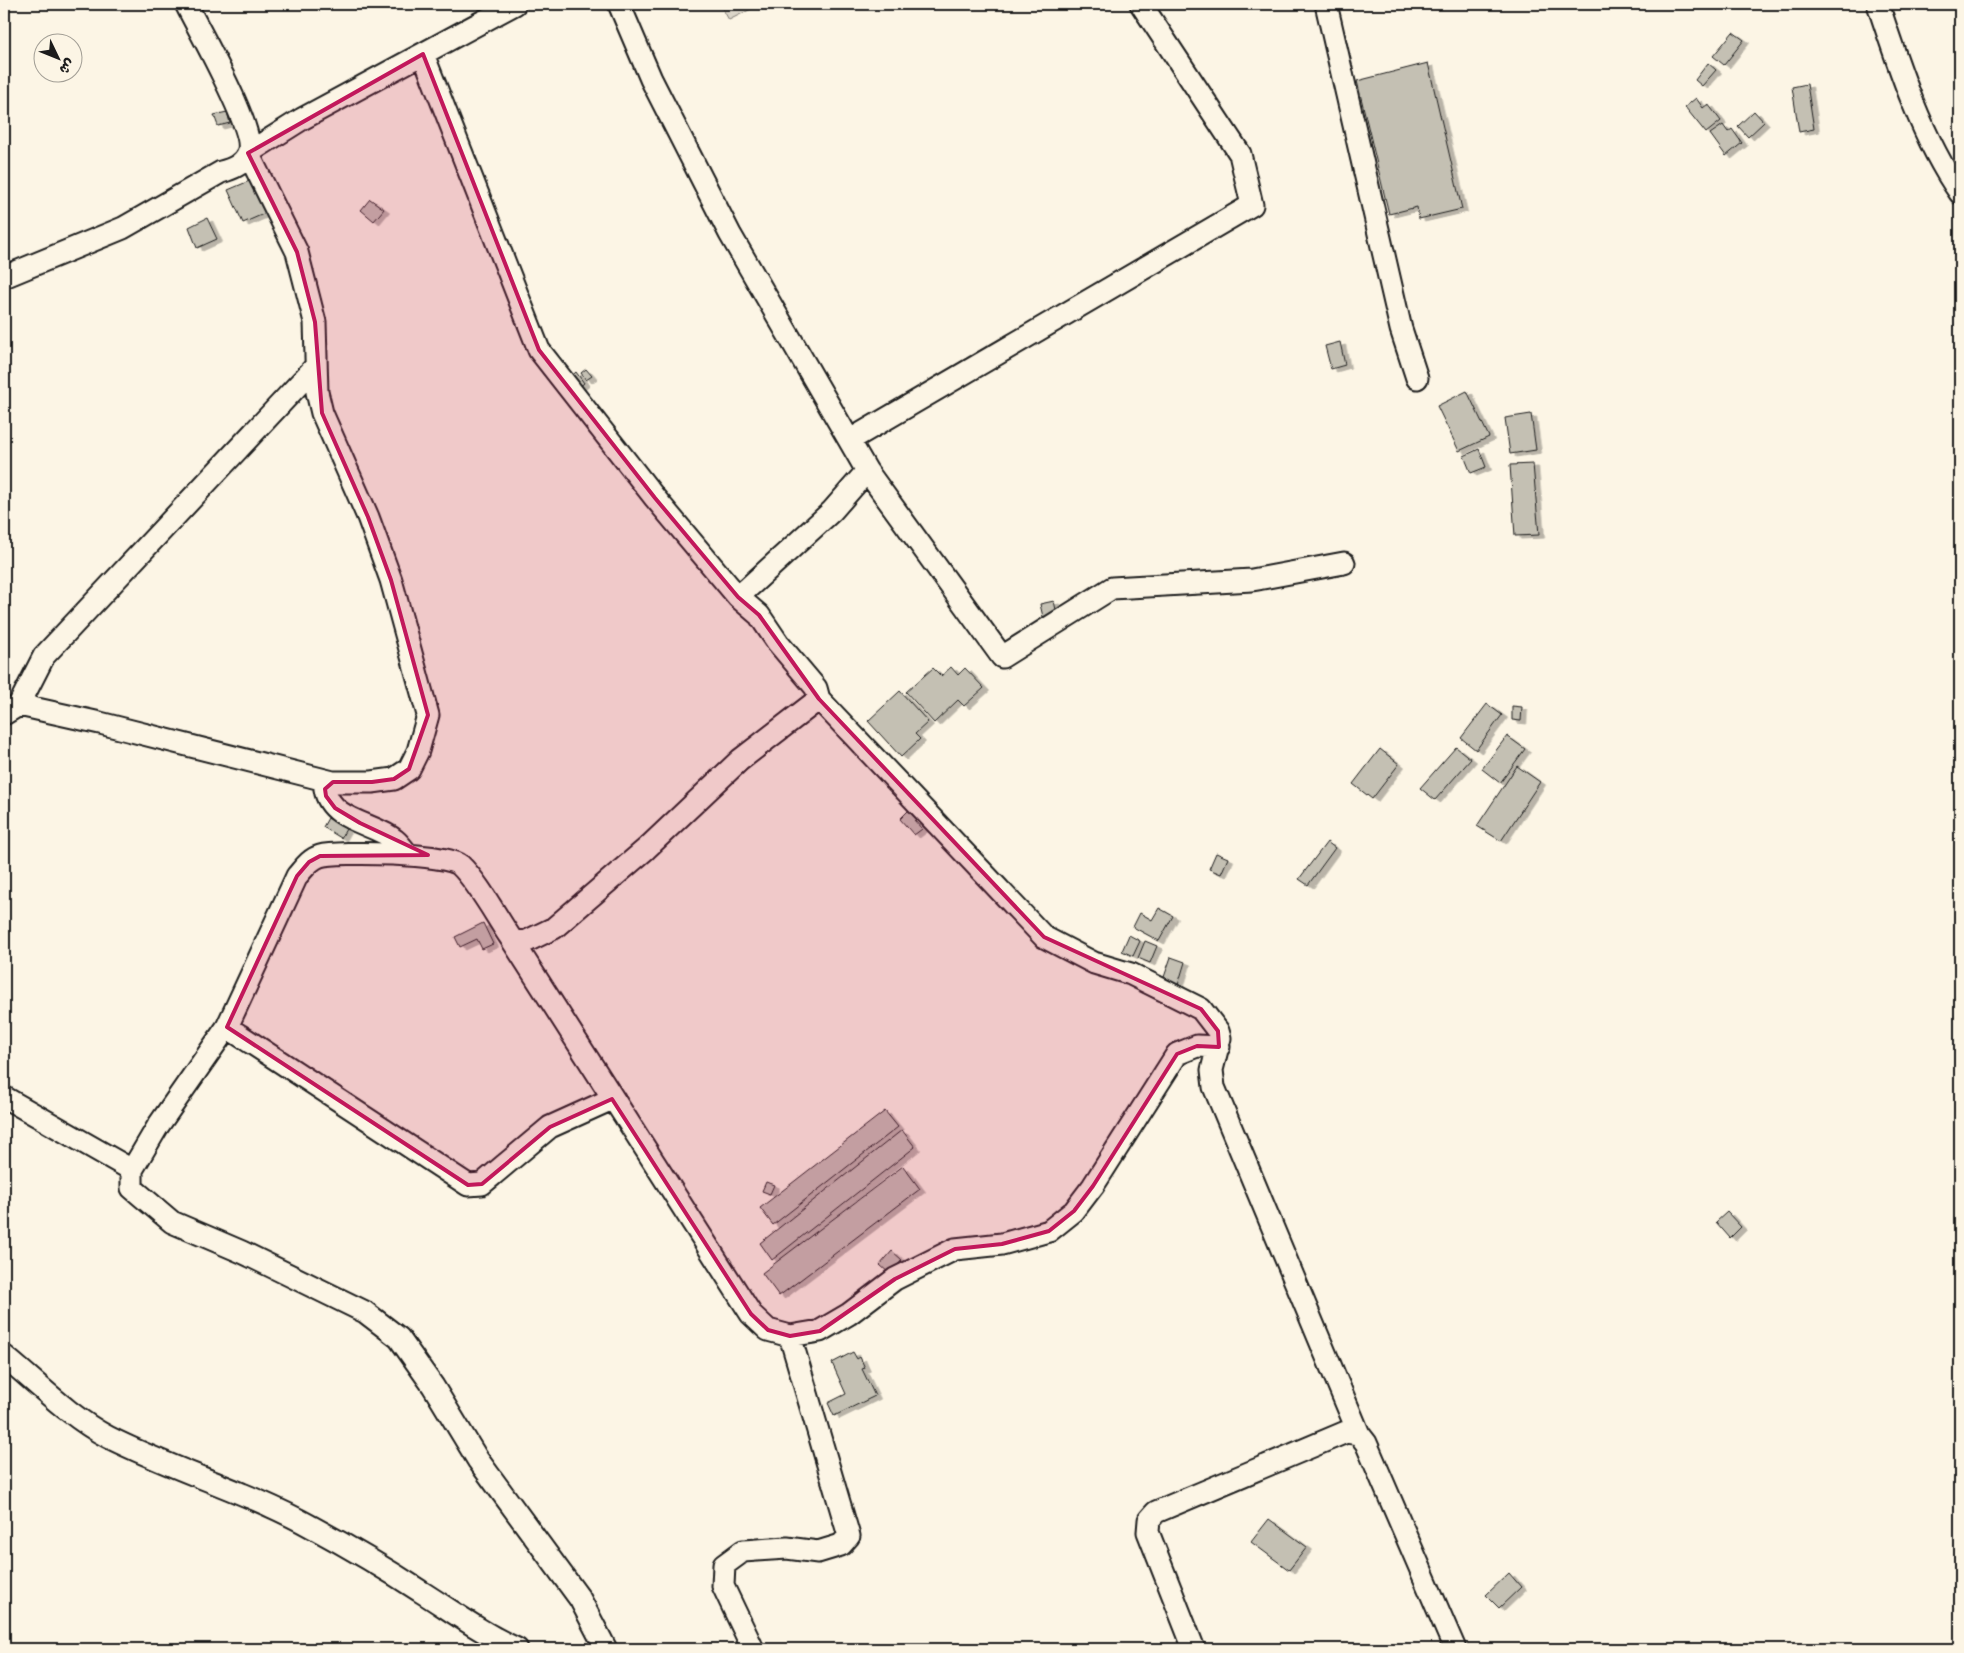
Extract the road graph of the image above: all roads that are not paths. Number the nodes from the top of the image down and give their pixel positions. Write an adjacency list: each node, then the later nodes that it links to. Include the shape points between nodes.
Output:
1 (186, 4): 8 (street, via 249,135)
2 (515, 4): 7 (street)
3 (619, 4): 13 (street, via 651,79 730,234)
4 (1141, 4): 13 (street, via 1240,154 1252,205)
5 (1326, 4): 12 (street, via 1401,329)
6 (1878, 4): 9 (street, via 1927,135)
7 (423, 54): 8 (street, via 302,119); 16 (street, via 539,350)
8 (248, 153): 10 (street, via 237,167 221,172 123,228); 11 (street, via 297,252 314,322)
9 (1960, 193)
10 (4, 277)
11 (316, 366): 18 (street, via 44,656); 19 (street, via 322,413 388,571 428,716 409,769 394,779)
12 (1417, 378)
13 (850, 440): 14 (street)
14 (867, 471): 15 (street, via 1002,658 1112,588 1252,580); 16 (street, via 832,511)
15 (1344, 563)
16 (738, 597): 17 (street, via 759,615 816,688)
17 (819, 698): 21 (street, via 740,760 646,849 554,928 524,942); 23 (street, via 1044,937 1094,963 1131,974 1201,1010 1218,1031)
18 (11, 709): 19 (street, via 100,722)
19 (333, 782): 20 (street, via 325,789 335,808 395,840)
20 (408, 855): 21 (street, via 433,856 458,863); 22 (street, via 320,856 309,862 297,876)
21 (512, 940): 25 (street)
22 (227, 1027): 25 (street, via 468,1185 482,1184 550,1127); 26 (street, via 158,1126)
23 (1219, 1047): 27 (street, via 1197,1046 1177,1054 1094,1186 1074,1210 1049,1231 1002,1244 955,1249 895,1280 849,1314 820,1330); 29 (street, via 1212,1070 1214,1087)
24 (4, 1096): 26 (street)
25 (612, 1099): 27 (street, via 751,1314 768,1330)
26 (132, 1170): 31 (street, via 132,1188 172,1222 365,1312 399,1338 478,1460 580,1599)
27 (790, 1336): 32 (street, via 850,1536 841,1546 818,1552 787,1548 743,1551 724,1566 723,1586)
28 (4, 1356): 30 (street, via 107,1436 238,1491 311,1526 498,1641)
29 (1358, 1434): 33 (street, via 1346,1432 1156,1512 1149,1520 1148,1532); 34 (street, via 1366,1443)
30 (517, 1649)
31 (606, 1649)
32 (752, 1649)
33 (1194, 1649)
34 (1456, 1649)

